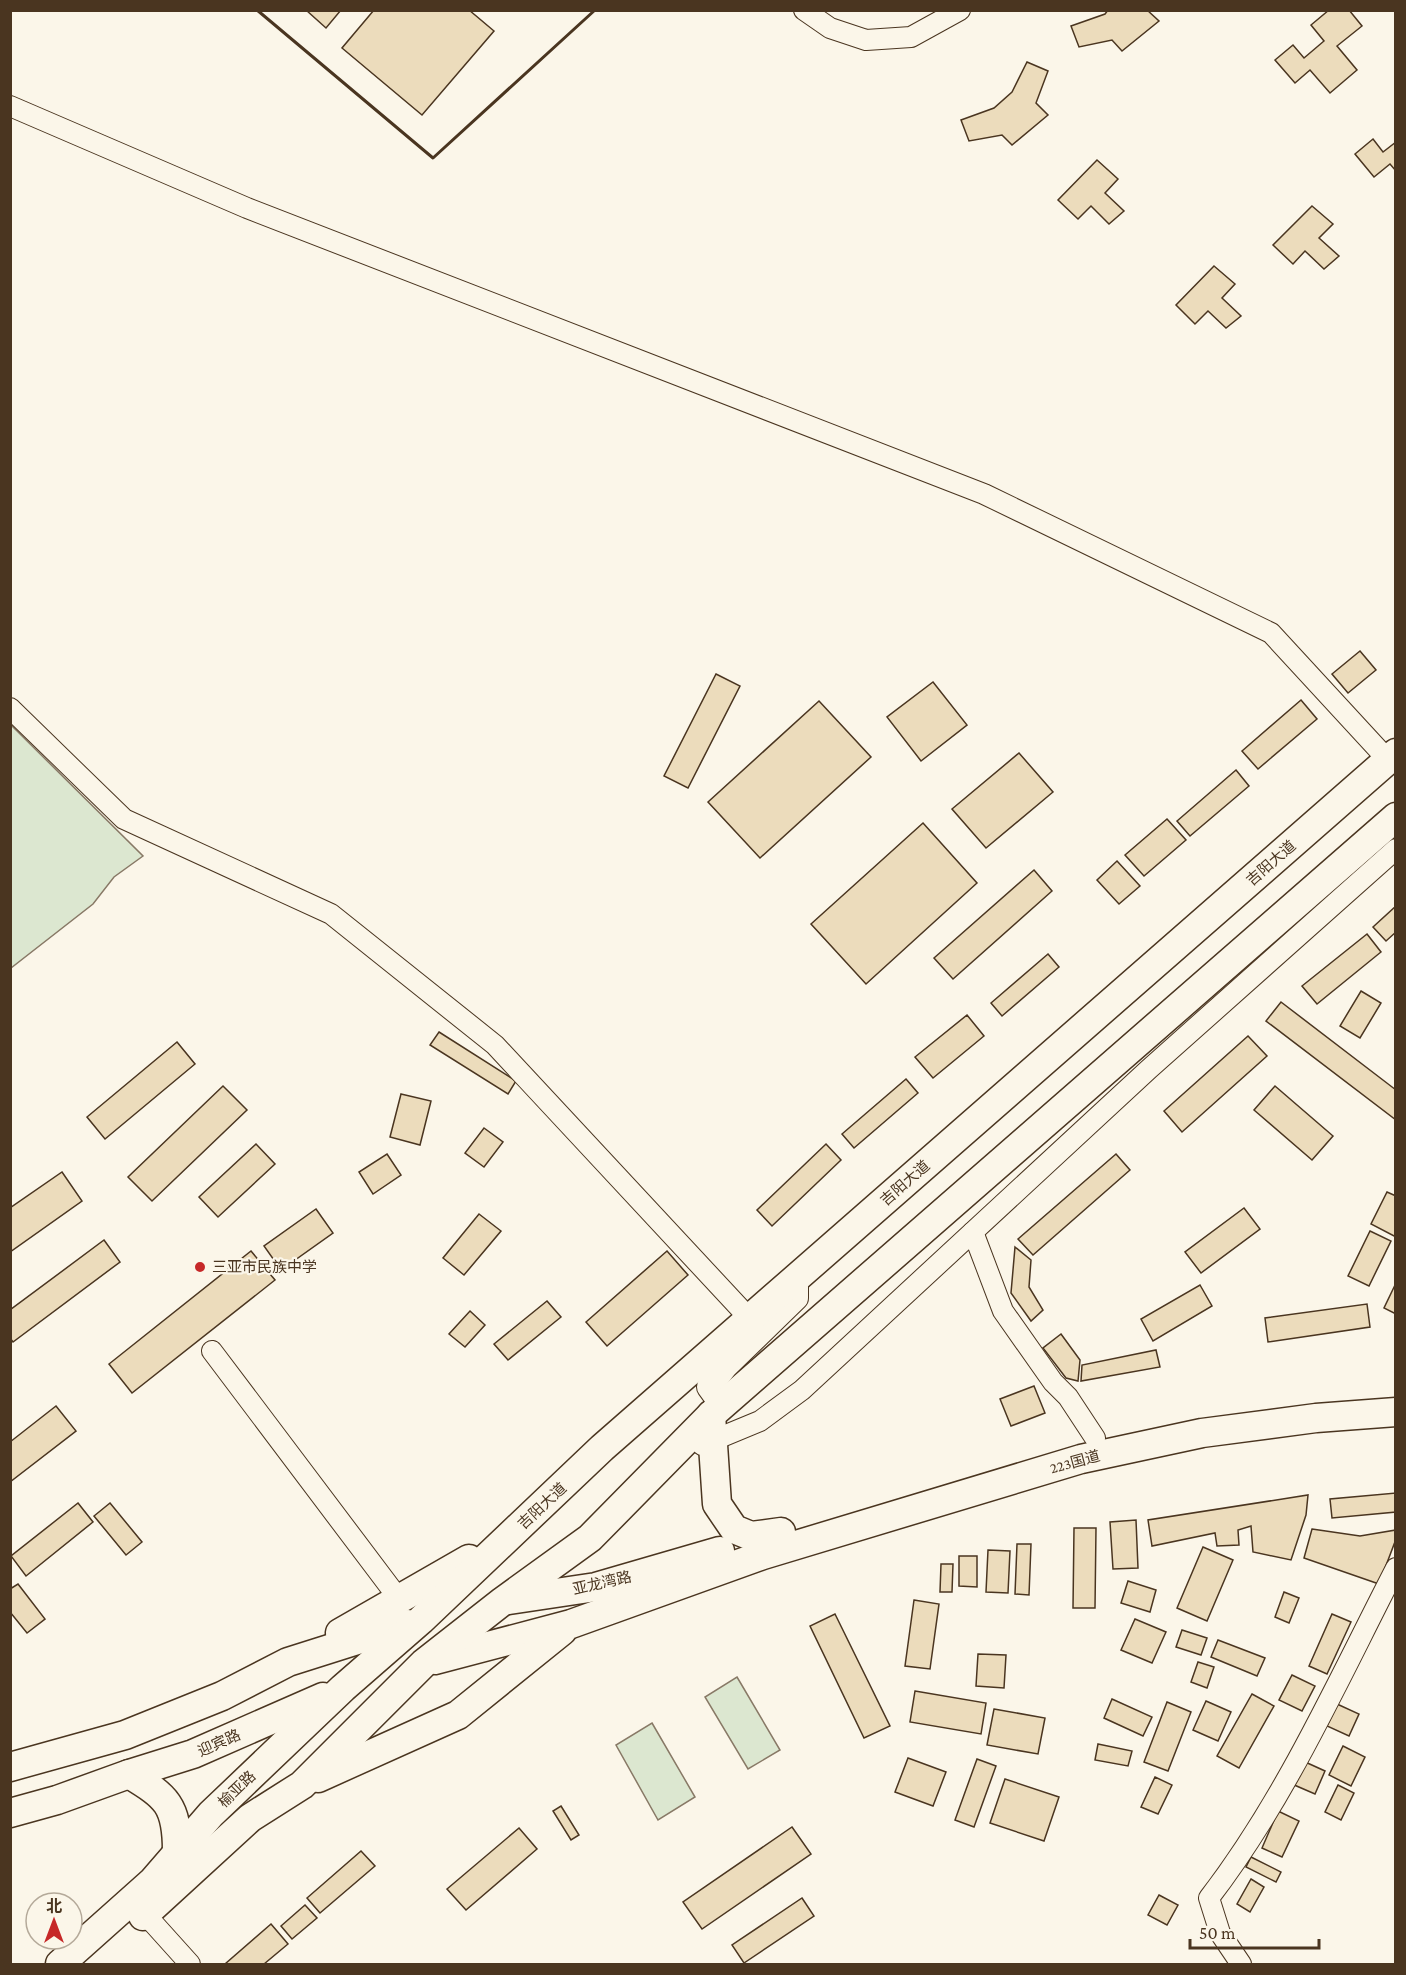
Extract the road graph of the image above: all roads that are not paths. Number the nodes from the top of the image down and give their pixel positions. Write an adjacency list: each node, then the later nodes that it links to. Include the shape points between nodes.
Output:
1 (804, 10): 2 (street, via 830,28 866,40 911,37)
2 (960, 10)
3 (10, 106): 5 (street, via 246,208 984,494 1271,633)
4 (10, 708): 10 (street, via 124,819 331,914 495,1045)
5 (1392, 757): 9 (highway, 吉阳大道)
6 (1395, 817): 14 (highway)
7 (1395, 849): 8 (street)
8 (973, 1232): 14 (street, via 802,1390 760,1421); 15 (street, via 1003,1311)
9 (796, 1279): 10 (highway, 吉阳大道); 14 (main road, via 796,1298 709,1387 717,1398)
10 (750, 1319): 17 (highway, 吉阳大道, via 602,1448)
11 (212, 1351): 20 (street)
12 (1395, 1393): 15 (highway, 223国道, via 1248,1407)
13 (1395, 1412): 18 (highway, 223国道, via 1202,1433 1081,1459)
14 (717, 1418): 16 (highway, via 717,1504 734,1529 751,1536); 21 (highway, via 671,1456 590,1538)
15 (1095, 1438): 16 (highway, 223国道, via 954,1477)
16 (781, 1532): 21 (highway, 亚龙湾路, via 596,1587)
17 (510, 1536): 20 (highway); 22 (highway, 吉阳大道)
18 (764, 1555): 23 (highway, 亚龙湾路)
19 (1395, 1568): 38 (street, via 1312,1731 1240,1858 1209,1898 1220,1933)
20 (399, 1599): 24 (highway)
21 (503, 1601): 22 (highway, 亚龙湾路); 25 (highway)
22 (421, 1620): 24 (highway); 26 (highway, 榆亚路)
23 (571, 1624): 25 (highway, 亚龙湾路); 30 (highway, via 458,1715)
24 (288, 1662): 27 (highway, via 222,1696 125,1735)
25 (424, 1663): 26 (highway, 迎宾路); 30 (highway, 榆亚路)
26 (343, 1688): 29 (highway, 迎宾路, via 193,1754); 33 (highway, 榆亚路)
27 (43, 1758): 28 (highway); 31 (highway, via 57,1764 63,1773)
28 (10, 1767)
29 (129, 1774): 31 (highway, 迎宾路); 33 (highway, via 155,1789 171,1807 177,1828)
30 (302, 1785): 34 (highway, 榆亚路, via 250,1818)
31 (57, 1800): 32 (highway, 迎宾路)
32 (10, 1813)
33 (177, 1851): 35 (highway, 榆亚路, via 153,1881)
34 (145, 1914): 36 (highway, 榆亚路); 37 (street)
35 (60, 1965)
36 (89, 1965)
37 (190, 1965)
38 (1241, 1965)

